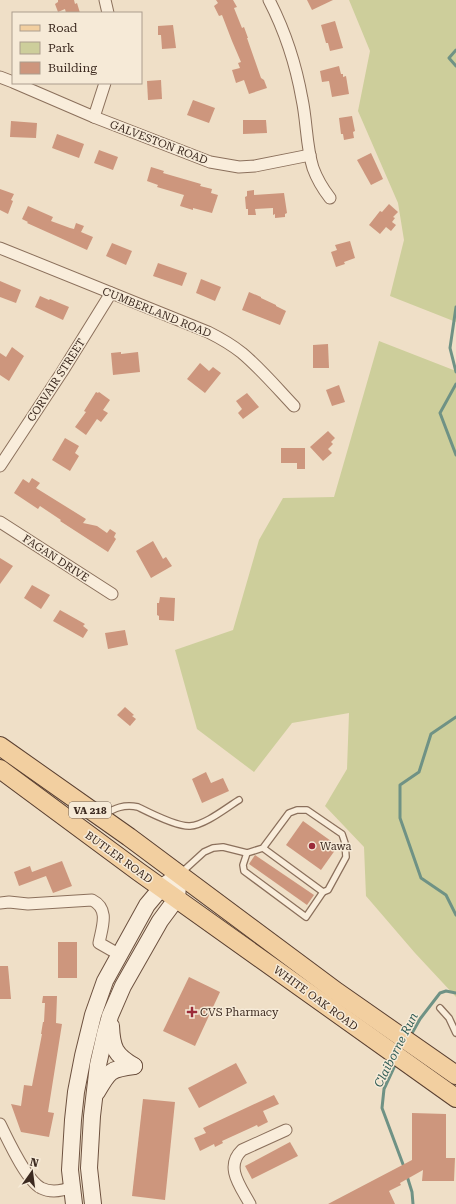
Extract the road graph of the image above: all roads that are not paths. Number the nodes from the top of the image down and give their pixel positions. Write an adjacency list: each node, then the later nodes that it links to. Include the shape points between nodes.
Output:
1 (105, 0): 3 (street)
2 (269, 0): 9 (street, via 285,35 295,69)
3 (108, 12)
4 (0, 77): 5 (street, GALVESTON ROAD)
5 (12, 82)
6 (16, 84): 8 (street, GALVESTON ROAD)
7 (105, 84): 8 (street)
8 (94, 116): 9 (street, GALVESTON ROAD, via 194,157 222,165 255,166)
9 (310, 155): 10 (street, via 313,169)
10 (330, 198)
11 (0, 248): 12 (street, CUMBERLAND ROAD)
12 (111, 293): 13 (street, CUMBERLAND ROAD, via 225,341 256,365); 14 (street, CORVAIR STREET)
13 (294, 406)
14 (0, 466)
15 (0, 522): 16 (street, FAGAN DRIVE)
16 (112, 594)
17 (0, 746): 20 (main road, BUTLER ROAD / VA 218)
18 (0, 769): 24 (main road, BUTLER ROAD / VA 218)
19 (239, 800): 20 (lane, via 201,823 189,827 130,806 115,808)
20 (99, 817): 23 (main road, BUTLER ROAD / VA 218)
21 (263, 848): 22 (lane); 25 (lane); 25 (lane, via 289,813 297,810 307,810 342,834 346,857 328,890)
22 (247, 853): 23 (lane, via 223,847 213,848 204,852); 25 (lane, via 244,871 306,917)
23 (179, 875): 24 (main road); 26 (main road); 32 (main road, WHITE OAK ROAD / VA 218, via 337,992)
24 (162, 887): 26 (main road, VA 218); 28 (main road, via 147,905)
25 (324, 892)
26 (177, 898): 30 (main road, via 160,921 123,986); 34 (main road, WHITE OAK ROAD / VA 218)
27 (0, 903): 28 (street, via 92,900 102,907 104,914 99,943)
28 (120, 955): 37 (main road, via 105,981 82,1056 73,1120 70,1170)
29 (440, 1008): 31 (lane, via 449,1018)
30 (110, 1016): 33 (main road, via 100,1055); 33 (main road, via 115,1050 123,1060 134,1066 112,1071)
31 (456, 1033)
32 (456, 1075)
33 (94, 1098): 39 (main road, via 89,1168)
34 (456, 1098)
35 (0, 1124): 37 (street, via 34,1182 41,1188 51,1191)
36 (286, 1130): 40 (street, via 242,1150 234,1161 234,1173)
37 (72, 1187): 38 (main road)
38 (74, 1204)
39 (92, 1204)
40 (250, 1204)

